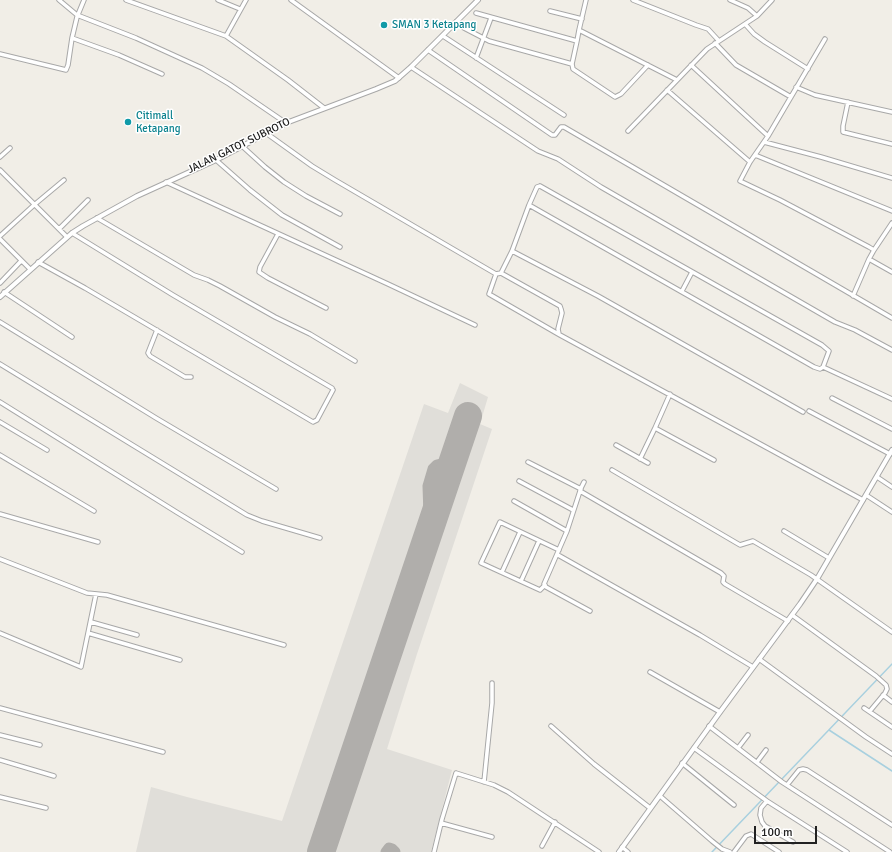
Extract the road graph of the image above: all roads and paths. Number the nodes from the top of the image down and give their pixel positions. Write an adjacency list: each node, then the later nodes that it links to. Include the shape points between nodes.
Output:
1 (59, 0): 15 (street)
2 (84, 0): 15 (street)
3 (126, 0): 22 (street)
4 (218, 0): 12 (street)
5 (246, 0): 12 (street)
6 (291, 0): 38 (street)
7 (478, 0): 13 (street, JALAN GATOT SUBROTO)
8 (586, 0): 18 (street)
9 (633, 0): 28 (street, via 708,29)
10 (730, 0): 16 (street, via 748,8)
11 (772, 0): 16 (street)
12 (240, 9): 22 (street)
13 (467, 11): 17 (street); 19 (street, JALAN GATOT SUBROTO)
14 (550, 11): 18 (street)
15 (77, 15): 24 (street); 47 (street, via 202,68)
16 (757, 16): 20 (street)
17 (491, 18): 26 (street); 27 (street)
18 (582, 19): 21 (street)
19 (456, 22): 23 (street, JALAN GATOT SUBROTO); 26 (street)
20 (745, 24): 28 (street); 36 (street, via 765,42)
21 (579, 30): 27 (street); 33 (street)
22 (226, 36): 44 (street)
23 (443, 36): 29 (street, JALAN GATOT SUBROTO); 31 (street)
24 (72, 38): 30 (street, via 66,70); 37 (street)
25 (825, 39): 36 (street)
26 (483, 40): 31 (street); 32 (street)
27 (577, 41): 32 (street)
28 (717, 42): 34 (street); 42 (street, via 736,65)
29 (428, 50): 35 (street, JALAN GATOT SUBROTO); 90 (street, via 552,135 564,127)
30 (0, 54)
31 (476, 58): 46 (street)
32 (572, 64): 33 (street, via 574,70 615,97 621,94)
33 (648, 65): 39 (street)
34 (692, 65): 39 (street); 50 (street)
35 (411, 67): 38 (street, JALAN GATOT SUBROTO); 99 (street, via 538,151 558,159 601,187 835,322)
36 (808, 69): 40 (street)
37 (162, 74)
38 (399, 78): 44 (street, JALAN GATOT SUBROTO)
39 (677, 80): 41 (street)
40 (796, 87): 42 (street); 43 (street, via 815,95)
41 (667, 90): 48 (street); 58 (street)
42 (790, 97): 50 (street)
43 (848, 102): 45 (street); 52 (street, via 843,132)
44 (324, 108): 47 (street, JALAN GATOT SUBROTO)
45 (892, 112)
46 (564, 115)
47 (286, 123): 49 (street, JALAN GATOT SUBROTO)
48 (628, 131)
49 (266, 133): 53 (street, JALAN GATOT SUBROTO); 86 (street, via 312,166)
50 (768, 136): 51 (street)
51 (764, 142): 55 (street); 60 (street)
52 (892, 144)
53 (242, 146): 57 (street, JALAN GATOT SUBROTO); 67 (street, via 284,182)
54 (10, 148): 56 (street)
55 (755, 155): 58 (street); 66 (street)
56 (0, 157)
57 (216, 160): 62 (street, JALAN GATOT SUBROTO); 76 (street, via 282,215)
58 (750, 162): 77 (street, via 740,181)
59 (0, 170): 65 (street)
60 (892, 178)
61 (64, 180): 65 (street)
62 (165, 182): 68 (street, JALAN GATOT SUBROTO); 72 (street)
63 (88, 200): 70 (street)
64 (529, 204): 78 (street); 83 (street, via 537,187 542,187); 88 (street)
65 (34, 205): 70 (street); 73 (street)
66 (892, 211)
67 (340, 214)
68 (97, 218): 71 (street, JALAN GATOT SUBROTO); 100 (street, via 194,276 220,286)
69 (892, 223): 77 (street)
70 (59, 229): 74 (street)
71 (72, 233): 74 (street, JALAN GATOT SUBROTO); 96 (street, via 333,389 317,420 313,422)
72 (278, 234): 92 (street, via 259,272); 95 (street)
73 (0, 236)
74 (67, 237): 81 (street, JALAN GATOT SUBROTO)
75 (0, 239): 80 (street)
76 (340, 247)
77 (874, 250): 79 (street)
78 (512, 251): 85 (street); 109 (street, via 598,296)
79 (869, 259): 84 (street); 90 (street)
80 (22, 261): 82 (street); 87 (street)
81 (38, 262): 82 (street, JALAN GATOT SUBROTO); 96 (street)
82 (30, 269): 89 (street, JALAN GATOT SUBROTO)
83 (692, 272): 88 (street); 102 (street, via 827,348 829,353)
84 (892, 272)
85 (501, 273): 86 (street); 97 (street, via 560,306)
86 (496, 274): 97 (street, via 489,294)
87 (0, 283)
88 (682, 291): 102 (street, via 814,367)
89 (4, 292): 91 (street, JALAN GATOT SUBROTO); 98 (street)
90 (853, 296): 93 (street)
91 (0, 297)
92 (326, 308)
93 (892, 318)
94 (0, 322): 126 (street)
95 (475, 325)
96 (157, 330): 103 (street, via 149,355 185,377)
97 (560, 335): 104 (street)
98 (72, 337)
99 (892, 350)
100 (355, 361)
101 (0, 364): 138 (street, via 247,515)
102 (823, 367): 106 (street)
103 (191, 377)
104 (670, 394): 111 (street); 129 (street)
105 (832, 398): 112 (street)
106 (892, 399)
107 (0, 402): 142 (street)
108 (809, 411): 115 (street)
109 (803, 412)
110 (0, 422): 114 (street)
111 (655, 428): 117 (street); 118 (street)
112 (892, 429)
113 (616, 445): 117 (street)
114 (47, 450)
115 (891, 452): 122 (street)
116 (0, 456): 132 (street)
117 (640, 459): 120 (street)
118 (714, 460)
119 (528, 462): 127 (street)
120 (648, 463)
121 (612, 470): 147 (street, via 740,545 753,541)
122 (877, 477): 125 (street); 128 (street)
123 (519, 481): 131 (street)
124 (584, 482): 127 (street)
125 (892, 487)
126 (276, 489)
127 (580, 490): 131 (street); 153 (street, via 721,574 724,576 725,584)
128 (866, 495): 129 (street); 133 (street)
129 (863, 500): 144 (street)
130 (514, 501): 135 (street)
131 (573, 510): 135 (street)
132 (94, 511)
133 (892, 512)
134 (0, 514): 140 (street)
135 (567, 531): 141 (street)
136 (784, 531): 144 (street)
137 (520, 532): 139 (street); 146 (street); 146 (street, via 500,522 481,563)
138 (320, 538)
139 (539, 541): 141 (street); 148 (street)
140 (98, 542)
141 (559, 550): 143 (street)
142 (242, 552)
143 (558, 555): 149 (street, via 545,579); 162 (street)
144 (829, 558): 147 (street)
145 (0, 559): 150 (street)
146 (502, 572): 148 (street)
147 (817, 579): 152 (street); 155 (street)
148 (520, 581): 149 (street, via 540,590)
149 (545, 585): 151 (street)
150 (96, 594): 154 (street); 159 (street)
151 (590, 611)
152 (792, 615): 153 (street); 165 (street, via 876,676 887,687)
153 (788, 621): 160 (street)
154 (91, 622): 157 (street); 158 (street)
155 (892, 632)
156 (0, 633): 157 (street, via 80,667)
157 (88, 633): 161 (street)
158 (138, 635)
159 (284, 645)
160 (758, 659): 162 (street); 181 (street)
161 (180, 660)
162 (753, 667): 170 (street)
163 (650, 672): 170 (street)
164 (492, 683): 186 (street)
165 (883, 695): 166 (street); 169 (street)
166 (892, 702)
167 (0, 708): 180 (street)
168 (864, 708): 169 (street)
169 (870, 711): 173 (street)
170 (720, 712): 172 (street)
171 (551, 726): 193 (street)
172 (709, 726): 177 (street); 178 (street)
173 (892, 727)
174 (0, 735): 176 (street)
175 (748, 735): 178 (street)
176 (40, 746)
177 (694, 748): 184 (street); 190 (street)
178 (738, 748): 183 (street)
179 (766, 750): 183 (street)
180 (163, 752)
181 (892, 754)
182 (0, 760): 185 (street)
183 (757, 762): 187 (street)
184 (682, 763): 188 (street); 191 (street)
185 (54, 776)
186 (484, 782): 194 (street, via 508,792); 195 (street, via 456,774)
187 (787, 785): 196 (street, via 803,768); 209 (street)
188 (660, 796): 193 (street); 205 (street, via 712,841)
189 (0, 797): 192 (street)
190 (767, 801): 198 (street, via 761,808 762,822); 208 (street)
191 (734, 806)
192 (46, 808)
193 (650, 808): 200 (street)
194 (555, 822): 199 (street); 202 (street)
195 (441, 823): 197 (street); 201 (street)
196 (892, 825)
197 (492, 838)
198 (793, 842)
199 (542, 846)
200 (622, 847): 203 (street); 204 (street)
201 (434, 852)
202 (599, 852)
203 (619, 852)
204 (628, 852)
205 (730, 852)
206 (734, 852): 207 (street, via 750,834)
207 (780, 852)
208 (847, 852)
209 (890, 852)

